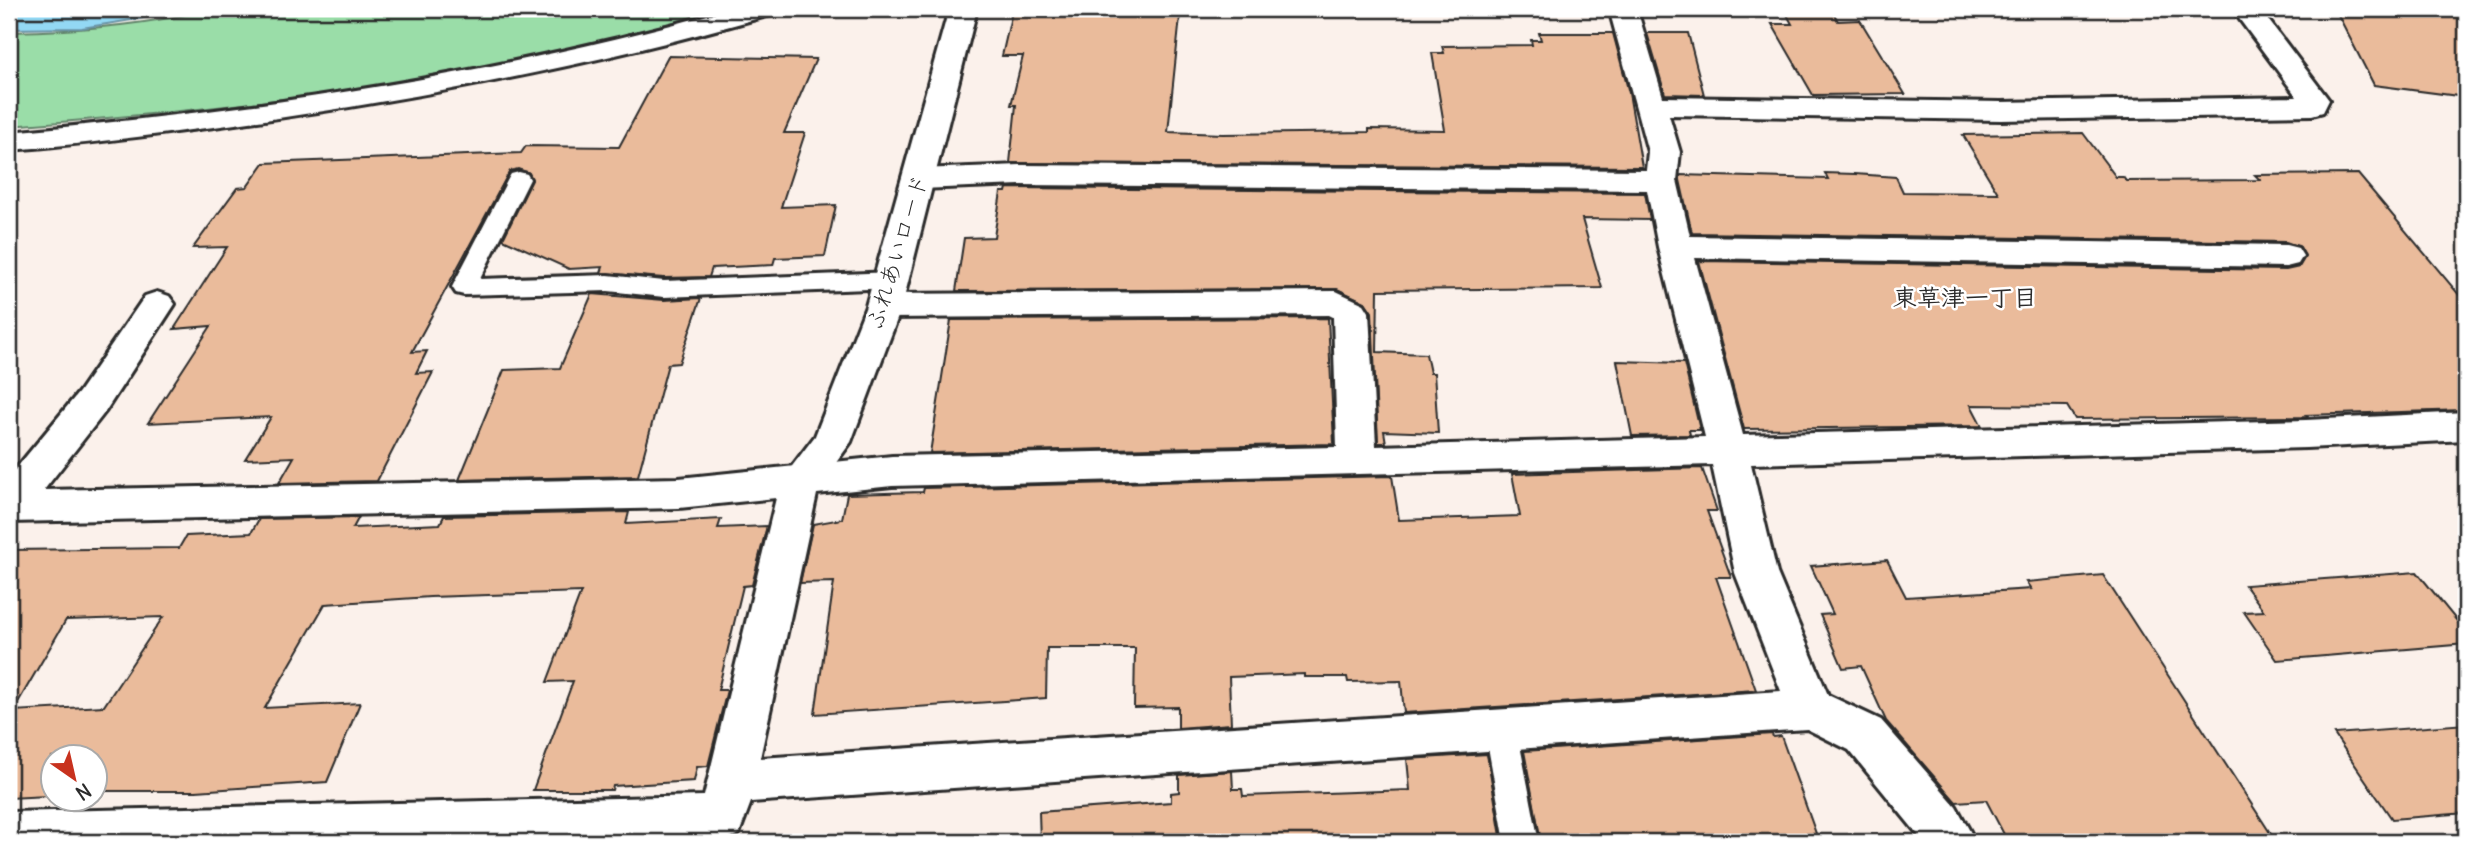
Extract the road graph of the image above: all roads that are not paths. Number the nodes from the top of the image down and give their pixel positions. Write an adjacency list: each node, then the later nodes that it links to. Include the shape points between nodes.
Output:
1 (760, 9): 6 (street, via 630,43 406,90 68,137)
2 (963, 9): 8 (street, ふれあいロード)
3 (1623, 9): 5 (street)
4 (2246, 9): 5 (street, via 2314,100 2312,106 2001,111)
5 (1652, 106): 9 (street, via 1664,152)
6 (9, 141)
7 (519, 179): 12 (lane, via 464,287 608,283 664,289)
8 (920, 179): 9 (street, via 1020,175); 12 (street, ふれあいロード)
9 (1661, 180): 10 (street)
10 (1675, 247): 11 (street); 15 (street)
11 (2286, 256)
12 (888, 293): 16 (street, via 1336,303 1351,313); 17 (street, ふれあいロード, via 832,442)
13 (157, 304): 18 (street, via 92,402)
14 (2466, 426): 15 (street)
15 (1728, 450): 16 (street); 19 (street, via 1756,573)
16 (1356, 461): 17 (street, via 904,471)
17 (800, 482): 18 (street, via 679,493); 21 (street)
18 (9, 505)
19 (1811, 709): 20 (street); 24 (street, via 1865,735)
20 (1500, 730): 21 (street); 23 (lane)
21 (723, 814): 22 (street)
22 (9, 835)
23 (1522, 842)
24 (1951, 842)

